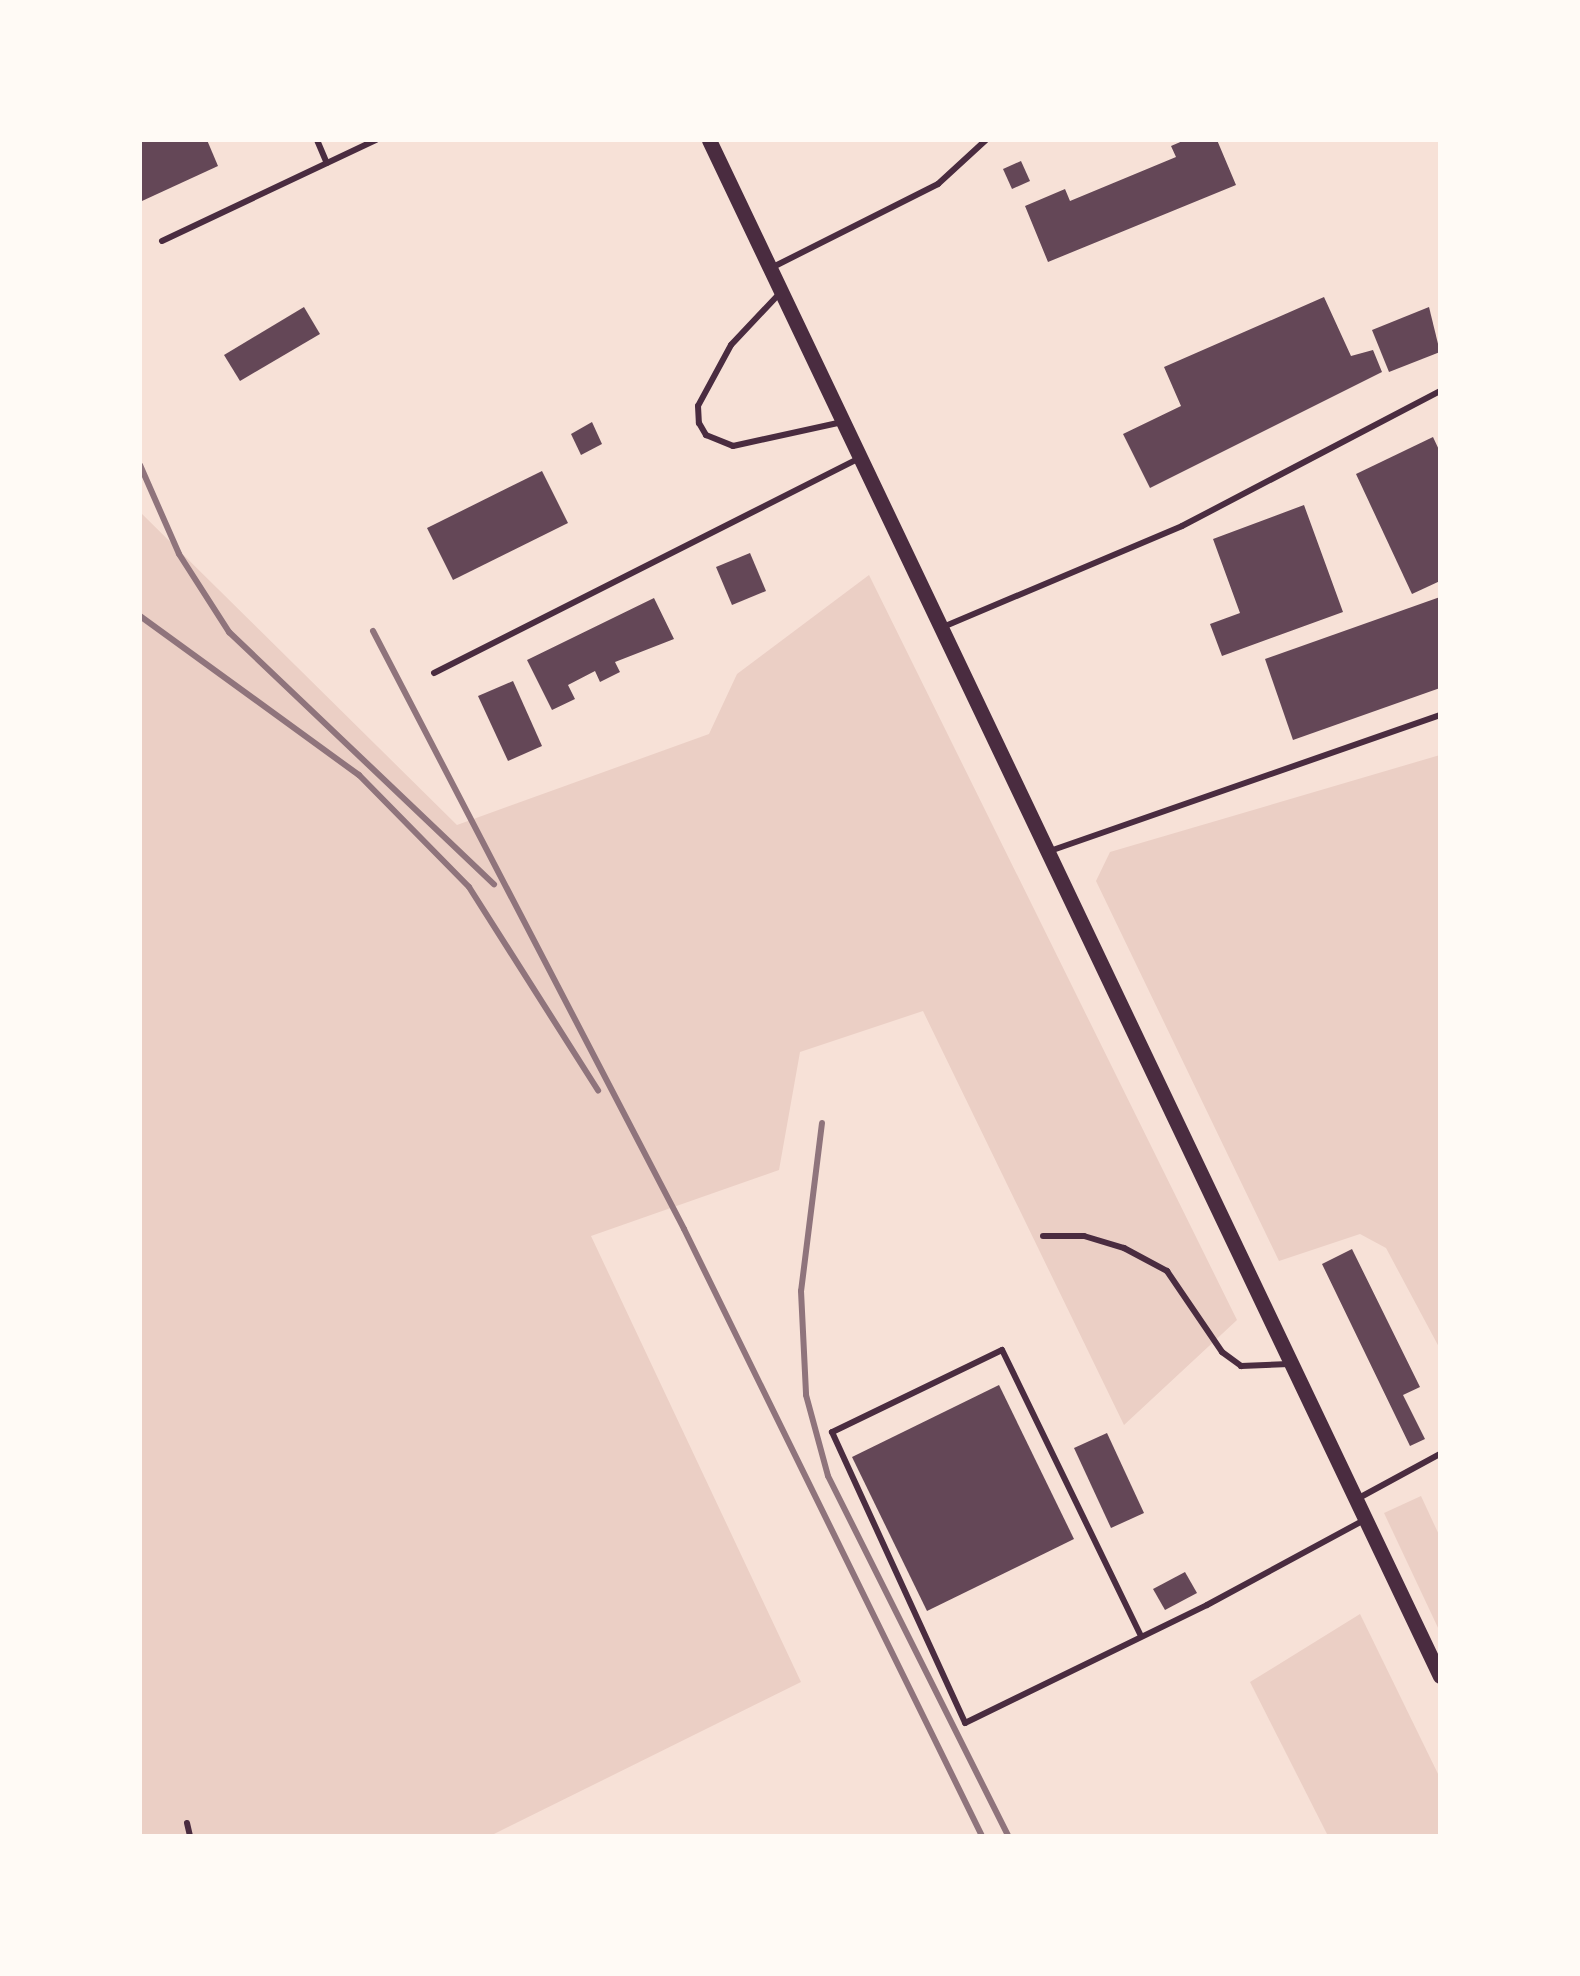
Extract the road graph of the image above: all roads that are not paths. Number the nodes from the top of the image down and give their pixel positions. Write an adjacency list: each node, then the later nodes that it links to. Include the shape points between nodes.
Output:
1 (317, 140): 5 (lane)
2 (376, 140): 5 (lane)
3 (709, 140): 7 (main road)
4 (986, 140): 7 (lane, via 938,184)
5 (327, 163): 6 (lane)
6 (162, 241)
7 (770, 269): 8 (main road)
8 (781, 292): 10 (main road); 10 (lane, via 731,345 698,406 699,423 706,435 733,446)
9 (1440, 391): 12 (lane, via 1182,526)
10 (843, 422): 11 (main road)
11 (860, 458): 12 (main road); 13 (lane)
12 (942, 628): 15 (main road)
13 (434, 673)
14 (1440, 715): 15 (lane)
15 (1046, 852): 17 (main road)
16 (1043, 1236): 17 (lane, via 1084,1236 1138,1256 1167,1271 1222,1352 1241,1366)
17 (1291, 1364): 19 (main road)
18 (1440, 1454): 19 (lane)
19 (1356, 1500): 20 (main road)
20 (1366, 1520): 21 (lane); 22 (main road)
21 (1140, 1636): 21 (lane, via 965,1723 832,1432 1002,1350)
22 (1440, 1676)
23 (187, 1823): 24 (lane)
24 (190, 1836)

